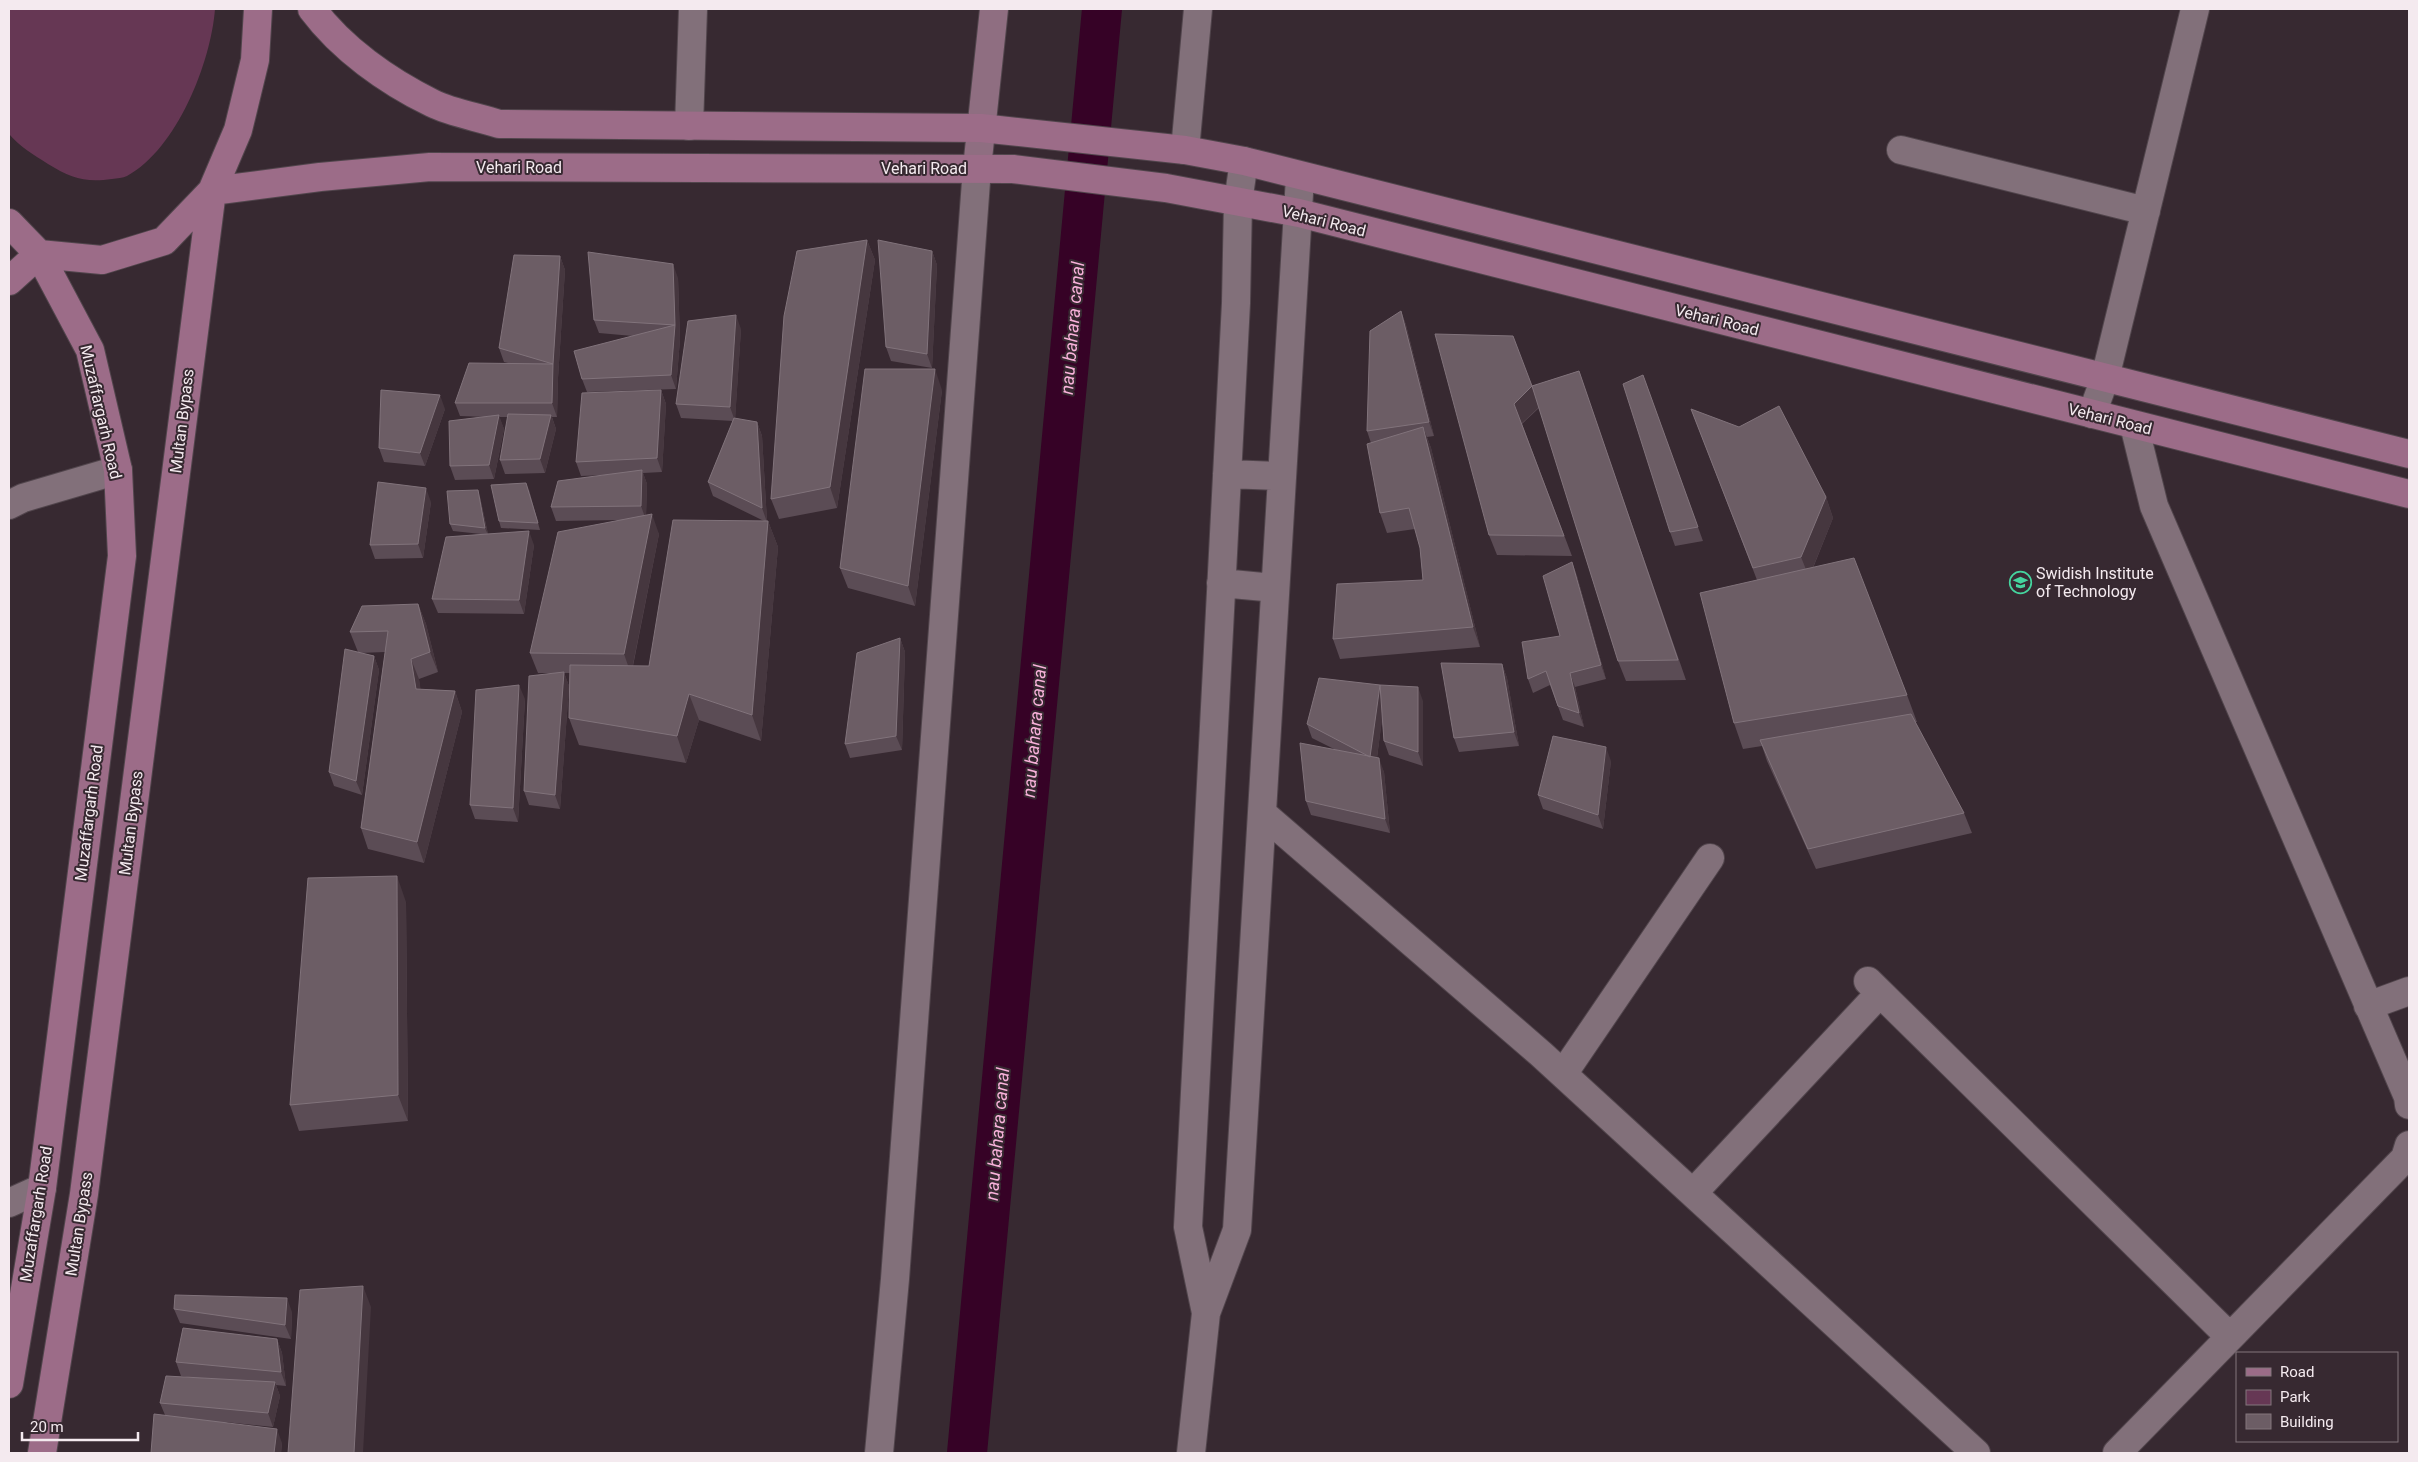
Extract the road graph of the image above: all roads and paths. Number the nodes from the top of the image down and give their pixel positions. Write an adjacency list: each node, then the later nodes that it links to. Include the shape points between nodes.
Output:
1 (258, 9): 14 (main road, via 254,60 238,130)
2 (312, 9): 7 (main road, via 324,25 373,69 434,104 499,124)
3 (693, 9): 7 (street)
4 (994, 9): 8 (street)
5 (1198, 9): 9 (street)
6 (2195, 9): 16 (street)
7 (689, 126): 8 (main road)
8 (981, 128): 9 (main road); 12 (street)
9 (1177, 149): 11 (main road)
10 (1901, 150): 16 (street)
11 (1244, 161): 13 (main road); 15 (street)
12 (977, 168): 14 (main road, Vehari Road, via 430,166); 15 (main road, Vehari Road, via 1013,169 1166,188); 46 (street, via 895,1279)
13 (1300, 177): 17 (street); 21 (main road)
14 (212, 191): 19 (main road, via 164,241 102,260); 45 (main road, Multan Bypass, via 84,1194)
15 (1238, 202): 17 (main road, Vehari Road); 26 (street)
16 (2146, 211): 21 (street)
17 (1299, 213): 22 (main road, Vehari Road); 27 (street)
18 (9, 223): 19 (main road, Muzaffargarh Road)
19 (39, 254): 20 (main road); 25 (main road, Muzaffargarh Road, via 90,350)
20 (9, 281)
21 (2105, 378): 22 (street); 24 (main road)
22 (2092, 414): 23 (main road, Vehari Road)
23 (2134, 425): 28 (main road, Vehari Road); 35 (street, via 2154,506)
24 (2409, 454)
25 (118, 470): 29 (street); 39 (main road, Muzaffargarh Road, via 122,556)
26 (1227, 474): 27 (street); 30 (street)
27 (1282, 476): 31 (street)
28 (2409, 494)
29 (9, 505)
30 (1221, 583): 31 (street); 42 (street, via 1188,1227)
31 (1275, 588): 32 (street)
32 (1262, 813): 36 (street); 42 (street, via 1237,1230)
33 (1710, 858): 36 (street)
34 (2409, 991): 35 (street)
35 (2368, 1006): 37 (street)
36 (1564, 1074): 40 (street)
37 (2409, 1105)
38 (2409, 1145): 43 (street, via 2405,1158)
39 (42, 1188): 41 (street); 44 (main road, Muzaffargarh Road)
40 (1693, 1193): 43 (street, via 1874,987); 48 (street)
41 (9, 1203)
42 (1206, 1312): 47 (street)
43 (2230, 1337): 49 (street)
44 (9, 1384)
45 (42, 1453)
46 (879, 1453)
47 (1191, 1453)
48 (1976, 1453)
49 (2117, 1453)

